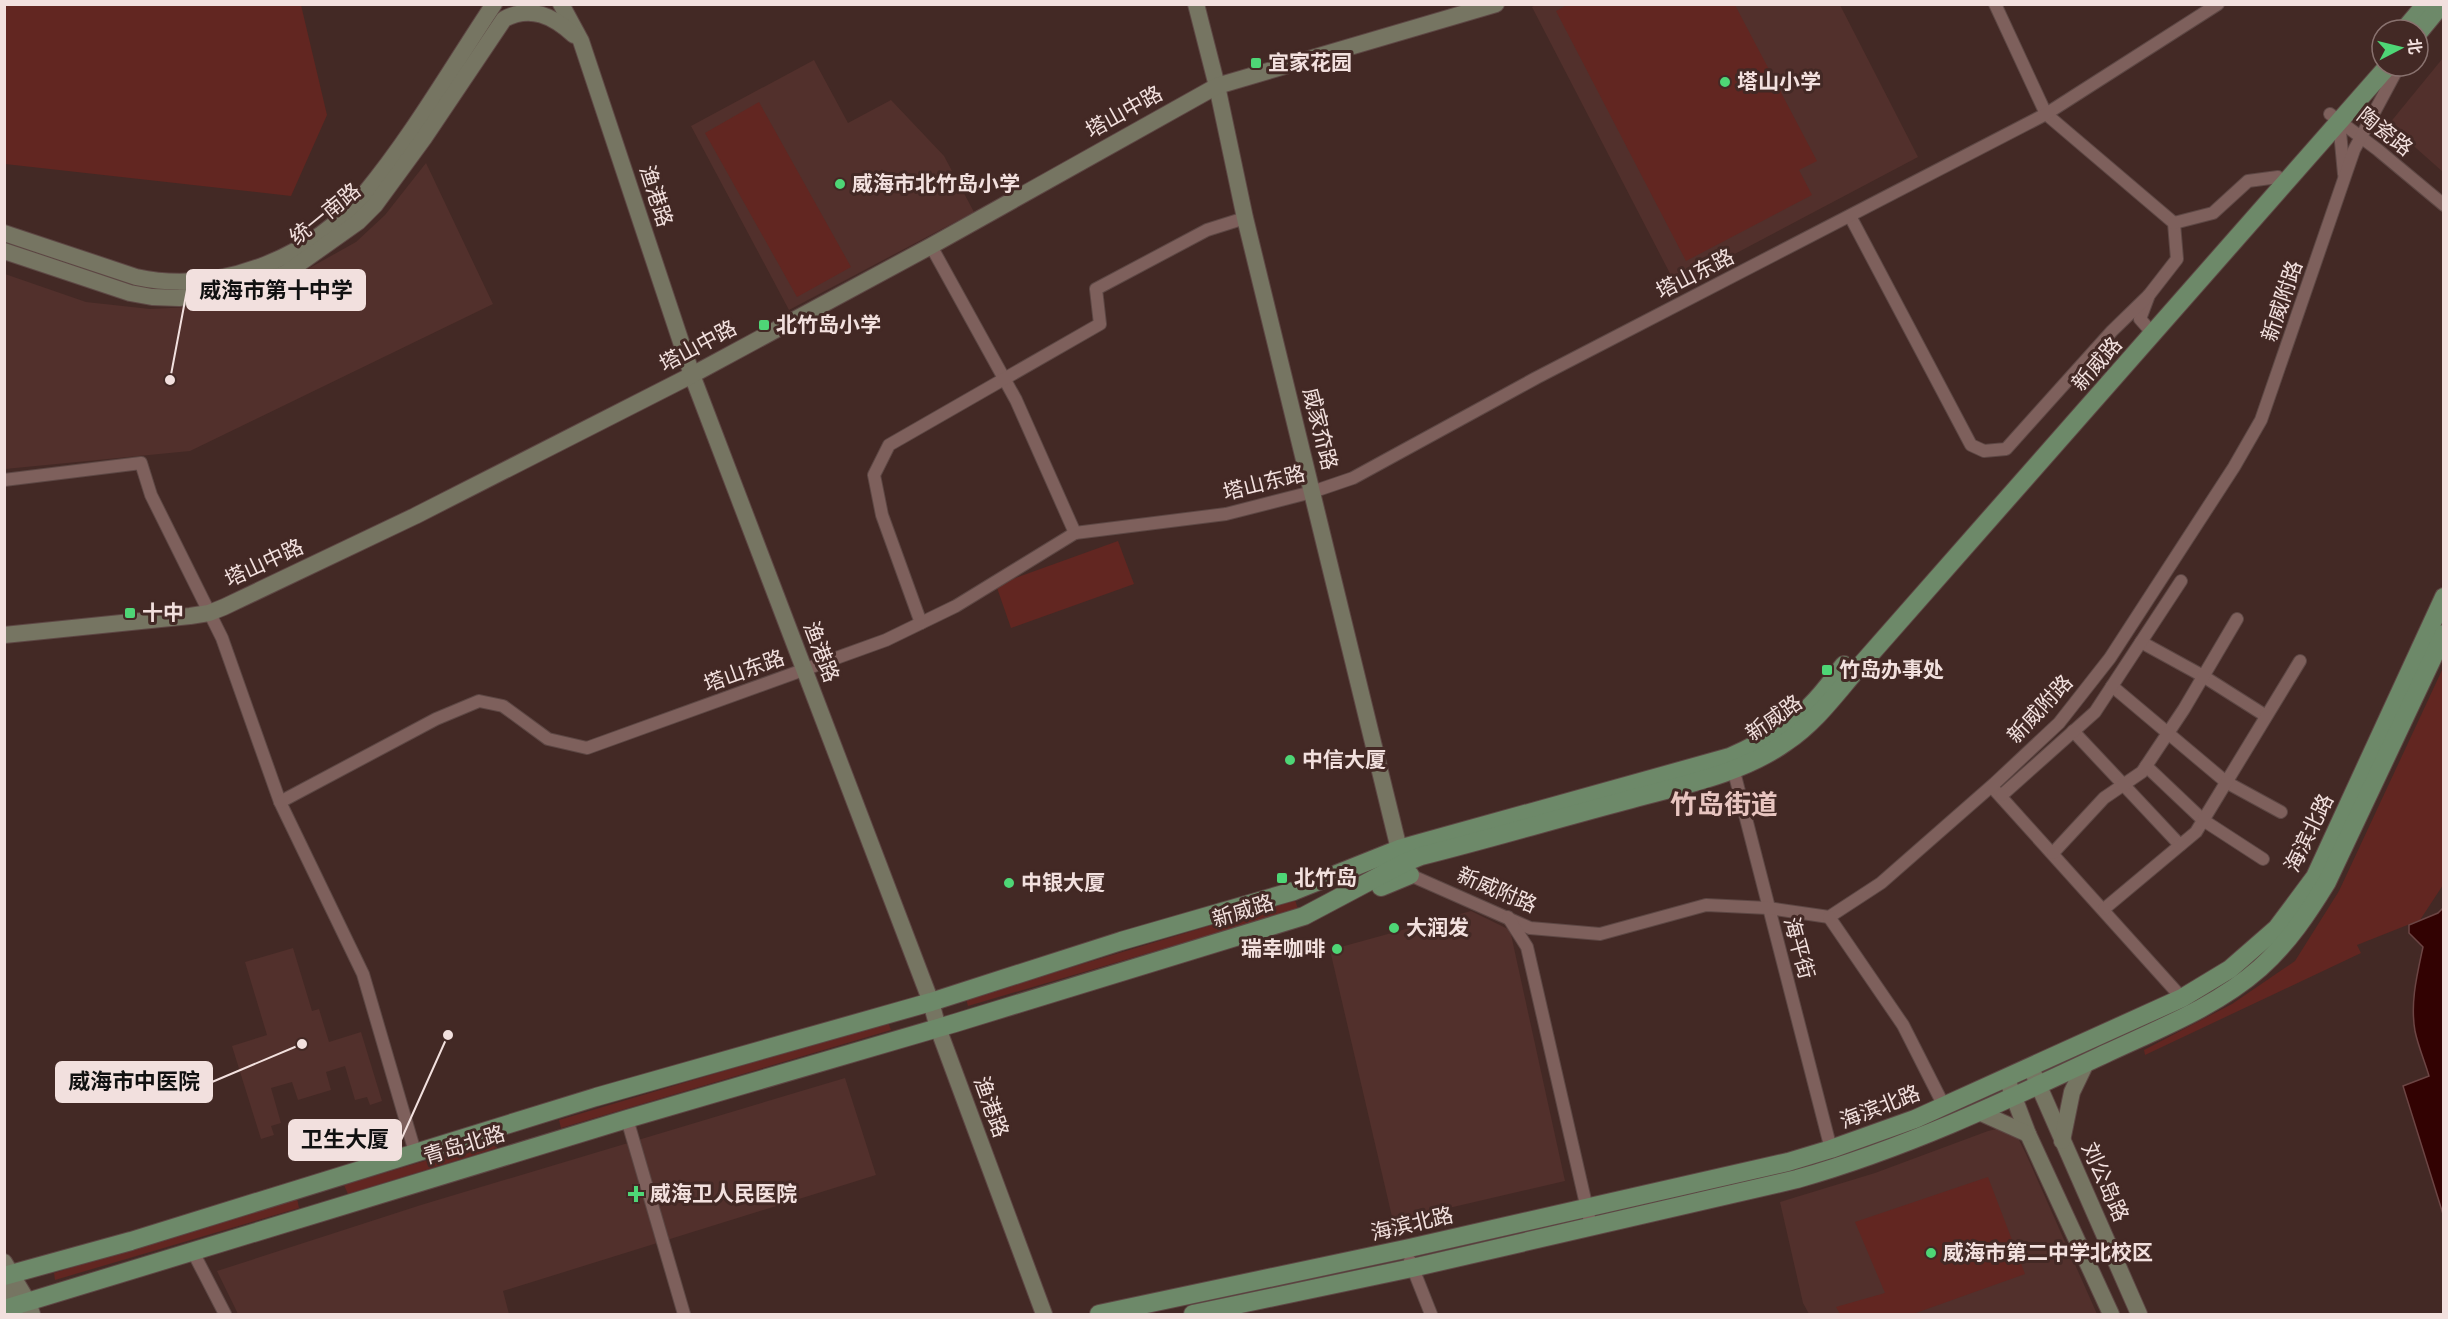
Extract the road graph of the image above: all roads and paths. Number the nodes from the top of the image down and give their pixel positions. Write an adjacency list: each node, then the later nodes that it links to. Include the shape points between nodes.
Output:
1 (494, 4): 25 (main road, 统一南路, via 364,193 340,218 279,259 217,279 155,281)
2 (561, 4): 11 (main road, 渔港路)
3 (1196, 4): 15 (main road, 威家夼路)
4 (1496, 4): 15 (main road, 塔山中路)
5 (1995, 4): 16 (street)
6 (2218, 4): 16 (street, 塔山东路)
7 (2426, 4): 9 (main road)
8 (2442, 4): 10 (main road)
9 (2414, 18)
10 (2430, 18)
11 (581, 41): 27 (main road, 统一南路, via 548,16 515,13 504,19 375,205 358,222 286,273 221,293 152,297); 30 (main road, 渔港路)
12 (2370, 71): 17 (main road, 新威路)
13 (2376, 78): 17 (main road, 新威路)
14 (2392, 78): 18 (street, 新威附路)
15 (1218, 86): 23 (main road, 威家夼路); 26 (main road, 塔山中路)
16 (2046, 114): 22 (street, 塔山东路); 24 (street)
17 (2334, 118): 18 (street, 陶瓷路); 19 (main road, 新威路); 20 (street); 50 (main road, 新威路, via 2304,163 1819,715 1786,743)
18 (2360, 136): 20 (street, 新威附路); 21 (street, 陶瓷路)
19 (2278, 177): 24 (street, via 2248,181 2212,213); 29 (main road, 新威路)
20 (2345, 181): 54 (street, 新威附路, via 2261,420 2234,467 2110,658 2059,723)
21 (2444, 205)
22 (1850, 216): 28 (street, via 1971,445 1984,451 2006,449); 33 (street, 塔山东路, via 1536,378 1353,478)
23 (1245, 218): 31 (street, via 1206,230 1096,289 1100,324); 33 (main road, 威家夼路)
24 (2174, 223): 28 (street, via 2177,259)
25 (4, 233)
26 (931, 246): 30 (main road, 塔山中路); 31 (street)
27 (4, 251)
28 (2149, 295): 29 (street, via 2140,319)
29 (2147, 327): 50 (main road, 新威路, via 1810,706)
30 (692, 375): 37 (main road, 塔山中路, via 415,516); 44 (main road, 渔港路)
31 (1004, 379): 34 (street); 39 (street, via 889,445 874,475 882,515)
32 (4, 480): 37 (street, via 141,463 151,495)
33 (1312, 492): 34 (street, 塔山东路, via 1226,514); 62 (main road, 威家夼路)
34 (1075, 533): 39 (street, 塔山东路, via 957,606)
35 (2181, 581): 42 (street)
36 (2444, 597): 67 (main road, 海滨北路, via 2315,877 2277,928 2230,969)
37 (209, 613): 41 (main road, 塔山中路); 56 (street, via 222,638)
38 (2237, 619): 45 (street)
39 (921, 623): 44 (street, 塔山东路)
40 (2444, 634): 70 (main road, 海滨北路, via 2327,882 2305,918 2261,968 2235,987 2203,1007)
41 (4, 635)
42 (2141, 642): 45 (street); 46 (street)
43 (2300, 661): 47 (street)
44 (804, 670): 56 (street, 塔山东路, via 587,748 548,739 503,706 479,701 436,719); 68 (main road, 渔港路)
45 (2203, 676): 47 (street); 49 (street)
46 (2112, 686): 48 (street, via 2094,712); 49 (street)
47 (2266, 716): 52 (street)
48 (2073, 731): 53 (street); 55 (street)
49 (2169, 732): 51 (street); 52 (street)
50 (1732, 763): 62 (main road, 新威路); 63 (street, 海平街)
51 (2146, 766): 53 (street); 58 (street)
52 (2226, 782): 57 (street); 58 (street)
53 (2124, 785): 59 (street); 60 (street, via 2104,798)
54 (1992, 786): 55 (street); 66 (street, 新威附路, via 1881,883)
55 (2002, 795): 60 (street)
56 (280, 802): 81 (street, via 363,974)
57 (2282, 812)
58 (2203, 820): 59 (street); 61 (street)
59 (2180, 845): 64 (street)
60 (2053, 853): 64 (street)
61 (2263, 859)
62 (1404, 862): 65 (street, 新威附路); 68 (main road, 新威路, via 1121,941); 69 (main road, 新威路, via 1304,916)
63 (1768, 908): 65 (street, 新威附路, via 1706,905 1600,934 1530,927); 66 (street, 新威附路); 80 (street, 海平街)
64 (2104, 909): 67 (street)
65 (1508, 917): 82 (street, via 1527,947)
66 (1829, 917): 75 (street, via 1903,1025)
67 (2182, 998): 71 (main road, 海滨北路)
68 (931, 1002): 69 (main road, 渔港路); 81 (main road, 青岛北路)
69 (938, 1028): 77 (main road, 青岛北路); 90 (main road, 渔港路)
70 (2086, 1063): 73 (main road, 海滨北路); 79 (main road, via 2072,1092)
71 (2031, 1068): 72 (main road, 海滨北路); 73 (main road, 刘公岛路)
72 (2007, 1079): 74 (main road); 75 (main road, 海滨北路)
73 (2039, 1085): 74 (main road, 海滨北路); 79 (main road, 刘公岛路)
74 (2014, 1097): 76 (main road, 海滨北路); 78 (main road)
75 (1944, 1106): 80 (main road, 海滨北路)
76 (1979, 1112): 78 (main road); 83 (main road, 海滨北路, via 1909,1143 1837,1168)
77 (627, 1119): 85 (main road, 青岛北路); 89 (street)
78 (2028, 1134): 94 (main road)
79 (2062, 1142): 95 (main road, 刘公岛路)
80 (1831, 1149): 82 (main road, 海滨北路)
81 (415, 1152): 87 (main road, 青岛北路, via 131,1241)
82 (1586, 1206): 83 (street); 84 (main road, 海滨北路)
83 (1591, 1226): 86 (main road, 海滨北路)
84 (1405, 1249): 86 (street); 91 (main road, 海滨北路)
85 (193, 1252): 87 (main road, 青岛北路); 88 (street)
86 (1412, 1268): 92 (main road, 海滨北路); 93 (street)
87 (13, 1294)
88 (225, 1314)
89 (684, 1314)
90 (1044, 1314)
91 (1099, 1314)
92 (1193, 1314)
93 (1431, 1314)
94 (2111, 1314)
95 (2139, 1314)

